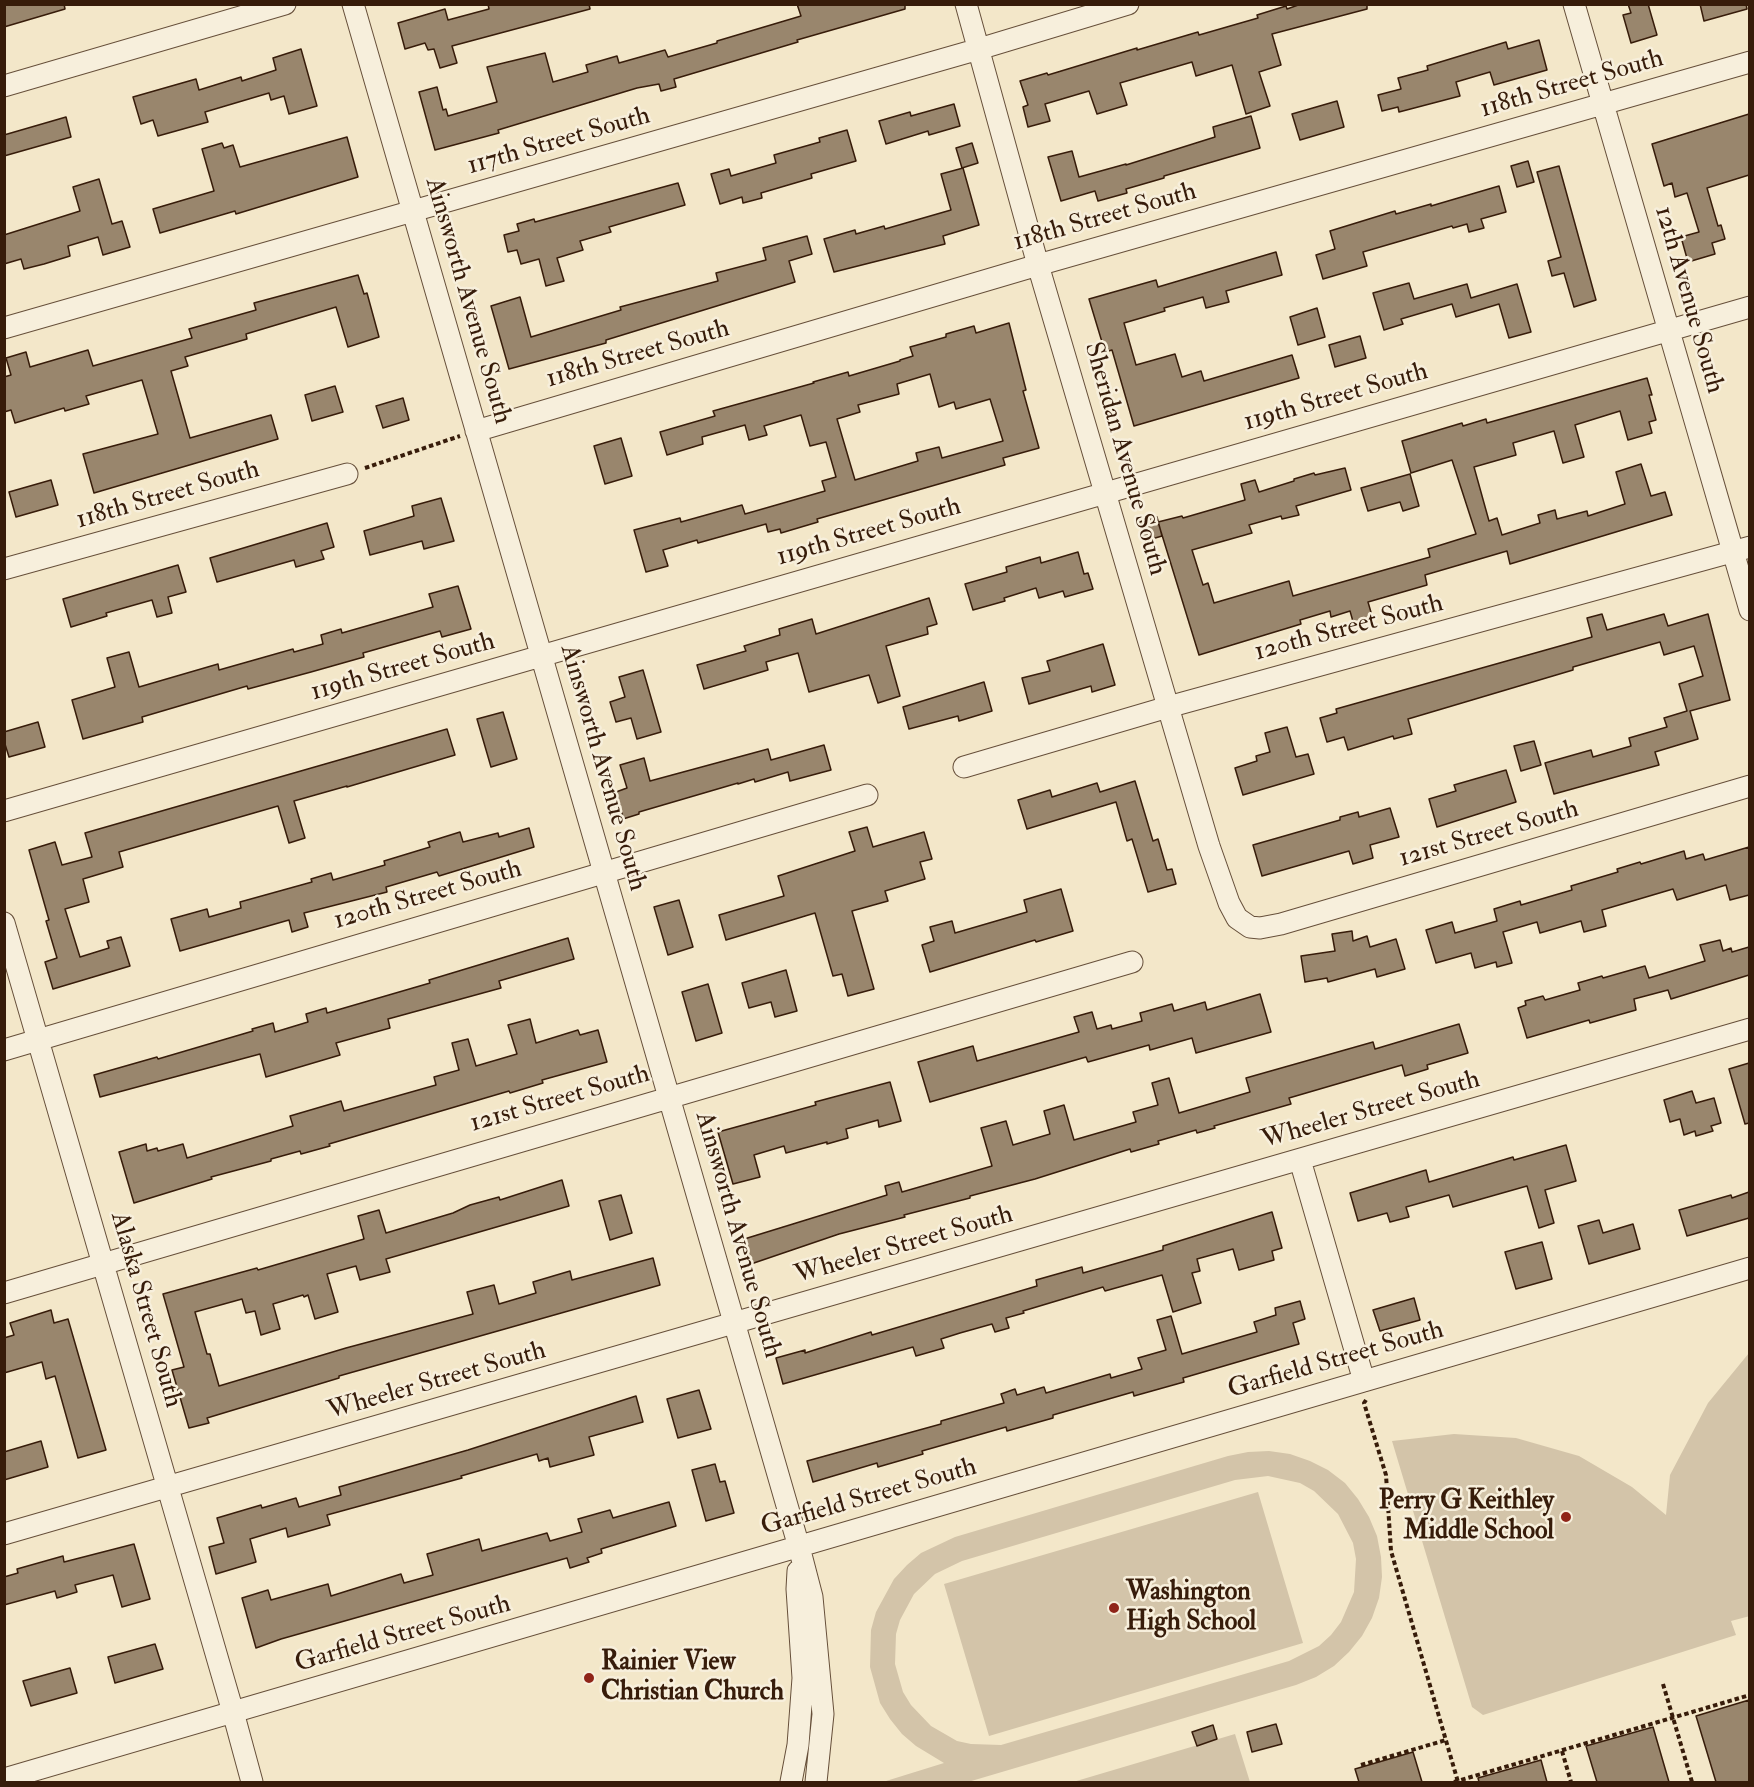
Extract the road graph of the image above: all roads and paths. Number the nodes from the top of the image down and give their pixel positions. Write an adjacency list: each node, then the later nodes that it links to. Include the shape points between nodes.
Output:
1 (285, 4): 8 (street)
2 (353, 4): 10 (street, Ainsworth Avenue South)
3 (966, 4): 6 (street, Sheridan Avenue South)
4 (1128, 4): 6 (street, 117th Street South)
5 (1574, 4): 9 (street, 12th Avenue South)
6 (979, 50): 10 (street, 117th Street South); 11 (street, Sheridan Avenue South)
7 (1749, 62): 9 (street, 118th Street South)
8 (4, 86)
9 (1603, 104): 11 (street, 118th Street South); 14 (street, 12th Avenue South)
10 (413, 212): 13 (street, 117th Street South); 15 (street, Ainsworth Avenue South)
11 (1038, 265): 15 (street, 118th Street South); 17 (street, Sheridan Avenue South)
12 (1749, 307): 14 (street, 119th Street South)
13 (4, 328)
14 (1669, 330): 17 (street, 119th Street South); 18 (street, 12th Avenue South)
15 (476, 431): 16 (path); 21 (street, Ainsworth Avenue South)
16 (347, 474): 19 (street, 118th Street South)
17 (1106, 492): 21 (street, 119th Street South); 22 (street, Sheridan Avenue South)
18 (1741, 549): 20 (street, 12th Avenue South); 22 (street, 120th Street South)
19 (4, 569)
20 (1749, 610)
21 (541, 656): 26 (street, 119th Street South); 27 (street, Ainsworth Avenue South)
22 (1168, 707): 23 (street, 120th Street South); 29 (street, Sheridan Avenue South, via 1222,884 1233,913)
23 (964, 767)
24 (1749, 786): 29 (street, 121st Street South, via 1281,924 1250,927)
25 (867, 795): 27 (street, 120th Street South)
26 (4, 811)
27 (604, 872): 32 (street, 120th Street South); 34 (street, Ainsworth Avenue South)
28 (4, 923): 32 (street, Alaska Street South)
29 (1243, 923)
30 (1132, 962): 34 (street, 121st Street South)
31 (1749, 1029): 35 (street, Wheeler Street South)
32 (38, 1040): 33 (street, 120th Street South); 36 (street, Alaska Street South)
33 (4, 1050)
34 (669, 1096): 36 (street, 121st Street South); 39 (street, Ainsworth Avenue South)
35 (1300, 1160): 39 (street, Wheeler Street South); 40 (street)
36 (103, 1264): 38 (street, 121st Street South); 42 (street, Alaska Street South)
37 (1749, 1268): 40 (street, Garfield Street South)
38 (4, 1293)
39 (735, 1324): 42 (street, Wheeler Street South); 44 (street, Ainsworth Avenue South)
40 (1364, 1381): 44 (street, Garfield Street South)
41 (1364, 1403): 49 (path, via 1386,1475 1391,1551)
42 (168, 1488): 43 (street, Wheeler Street South); 47 (street, Alaska Street South)
43 (4, 1534)
44 (799, 1546): 47 (street, Garfield Street South); 54 (street, Ainsworth Avenue South, via 796,1589 803,1678 798,1745); 55 (street, Ainsworth Avenue South, via 812,1597 823,1714)
45 (1663, 1684): 48 (path)
46 (1749, 1695): 48 (path)
47 (233, 1712): 52 (street, Garfield Street South); 53 (street, Alaska Street South)
48 (1673, 1718): 50 (path); 58 (path)
49 (1446, 1740): 51 (path); 56 (path)
50 (1562, 1751): 56 (path); 57 (path)
51 (1361, 1766)
52 (4, 1779)
53 (252, 1782)
54 (790, 1782)
55 (816, 1782)
56 (1457, 1782)
57 (1571, 1782)
58 (1692, 1782)

